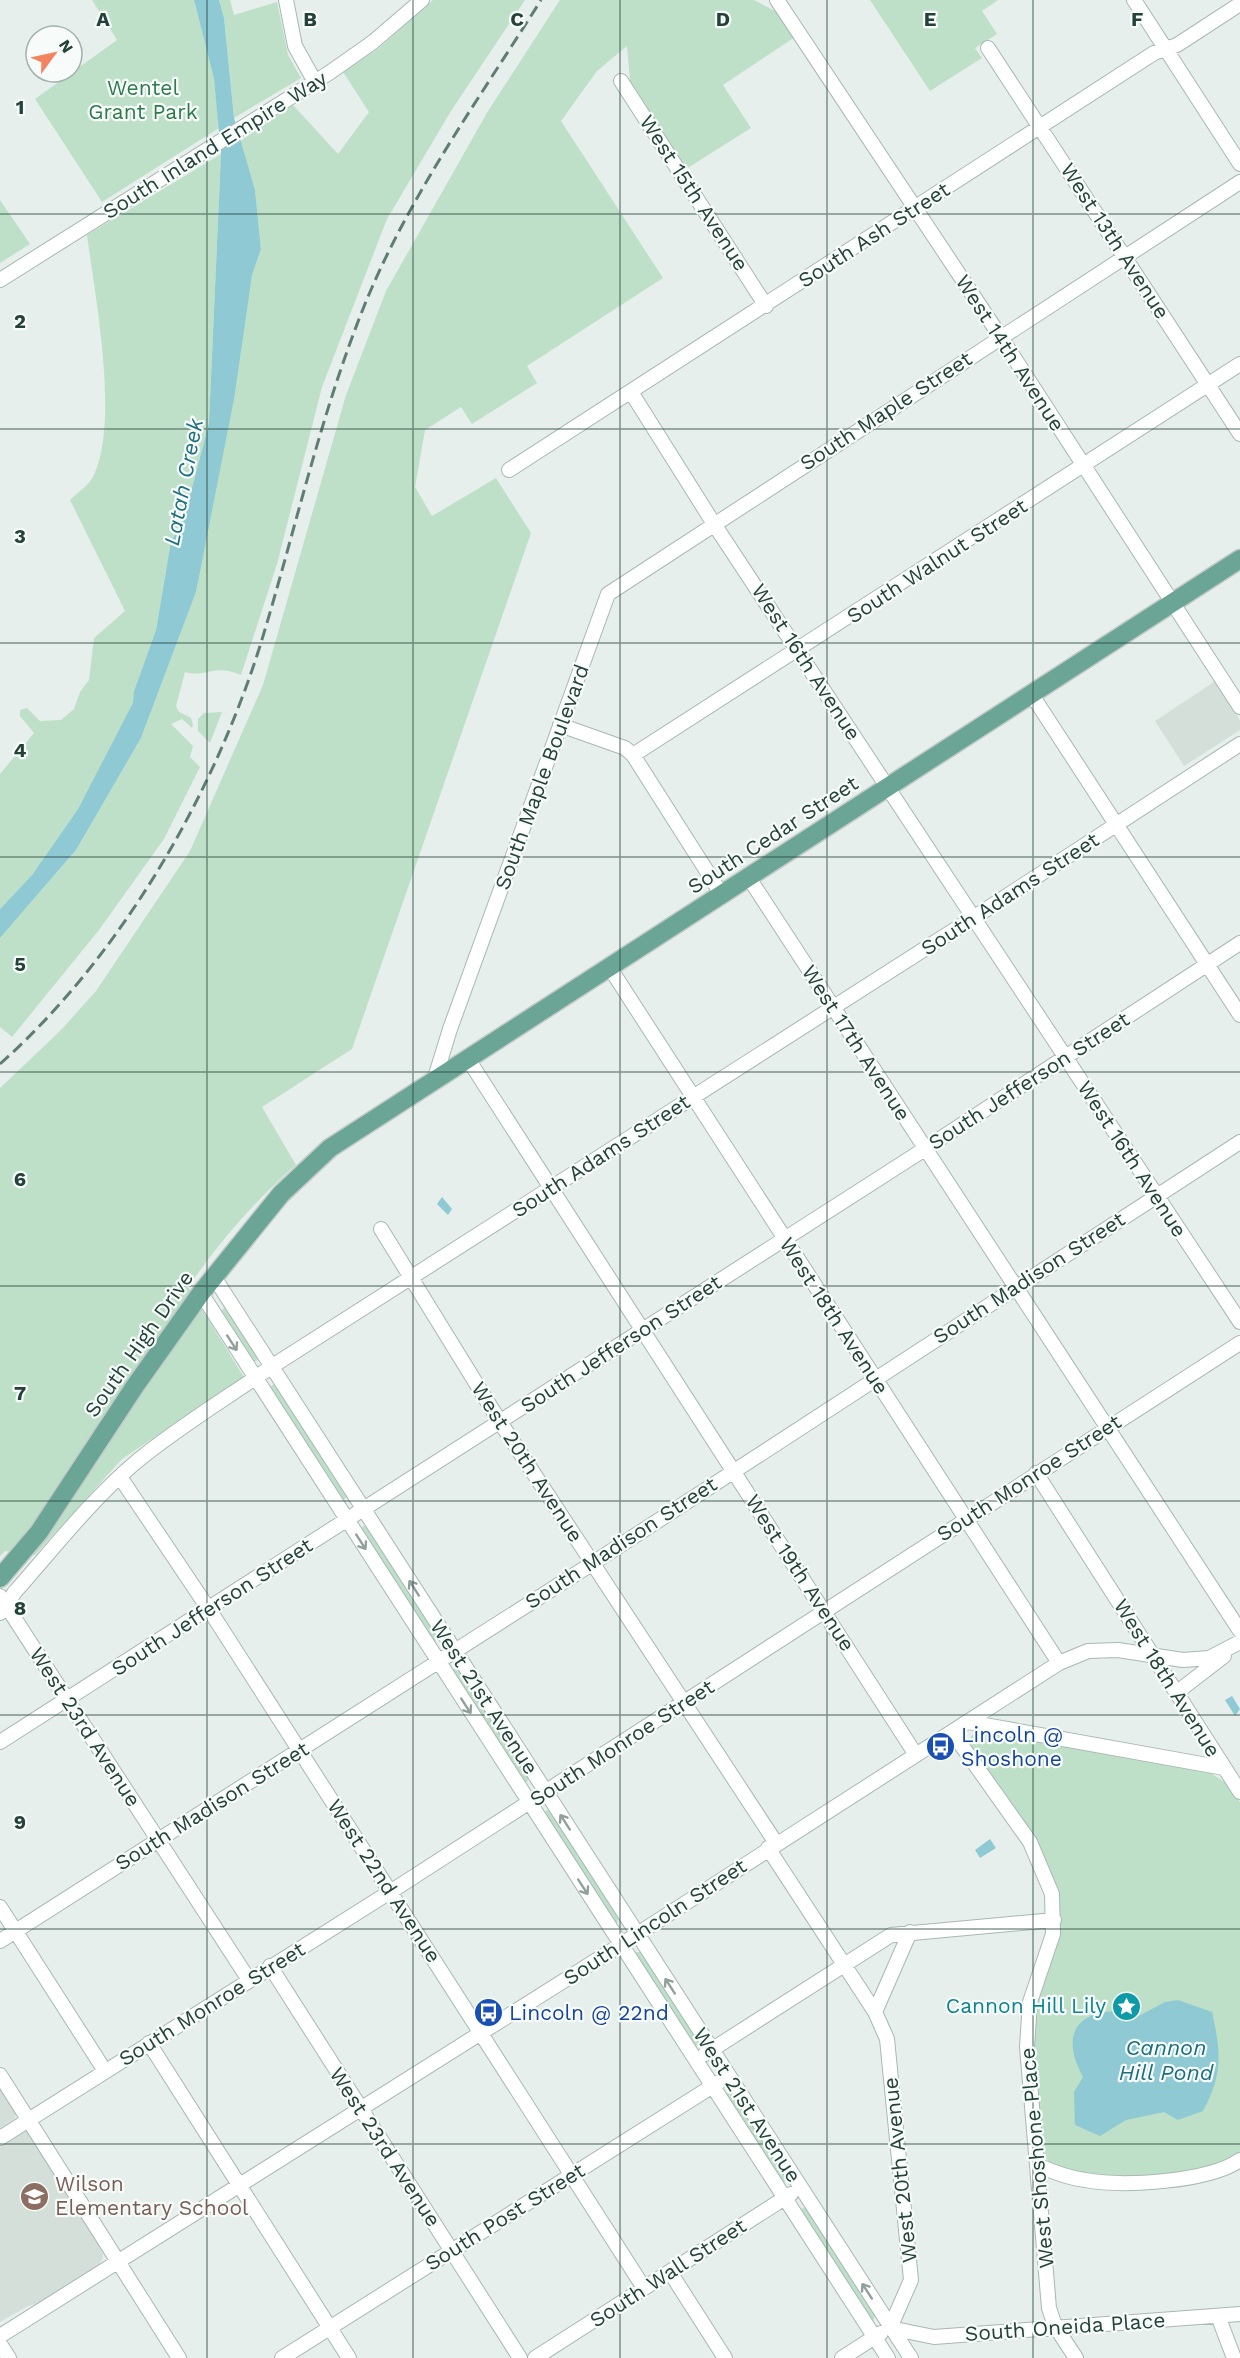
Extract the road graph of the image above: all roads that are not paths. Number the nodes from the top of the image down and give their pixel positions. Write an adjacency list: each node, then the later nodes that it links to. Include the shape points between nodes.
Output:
1 (286, 0): 9 (street, via 295,46)
2 (422, 0): 9 (street, South Inland Empire Way, via 373,42)
3 (777, 0): 13 (street, West 14th Avenue)
4 (1134, 0): 7 (street)
5 (1240, 4): 7 (street, South Ash Street)
6 (988, 48): 10 (street, West 13th Avenue)
7 (1166, 50): 10 (street, South Ash Street, via 1154,53); 11 (street)
8 (621, 81): 16 (street, West 15th Avenue)
9 (315, 82): 15 (street, South Inland Empire Way)
10 (1040, 127): 13 (street, South Ash Street); 14 (street, West 13th Avenue)
11 (1240, 164)
12 (1240, 182): 14 (street, South Maple Street)
13 (915, 208): 16 (street, South Ash Street); 17 (street, West 14th Avenue)
14 (1125, 255): 17 (street, South Maple Street); 19 (street, West 13th Avenue)
15 (0, 280)
16 (766, 306): 20 (street, South Ash Street)
17 (1000, 336): 22 (street, West 14th Avenue); 24 (street, South Maple Street)
18 (1240, 364): 19 (street, South Walnut Street)
19 (1208, 384): 21 (street, West 13th Avenue); 22 (street, South Walnut Street)
20 (631, 392): 23 (street, South Ash Street); 24 (street, West 16th Avenue)
21 (1240, 434)
22 (1084, 466): 26 (street, West 14th Avenue); 27 (street, South Walnut Street)
23 (509, 470)
24 (714, 524): 27 (street, West 16th Avenue); 30 (street, South Maple Boulevard, via 608,594)
25 (1240, 560): 26 (main road, South Cedar Street)
26 (1173, 603): 28 (main road, South Cedar Street); 29 (street, West 14th Avenue)
27 (798, 651): 32 (street, South Walnut Street); 33 (street, West 16th Avenue)
28 (1032, 695): 33 (main road, South Cedar Street); 34 (street)
29 (1240, 707)
30 (560, 724): 32 (street, via 625,748); 45 (street, South Maple Boulevard)
31 (1240, 744): 34 (street, South Adams Street)
32 (633, 755): 36 (street)
33 (889, 788): 35 (main road, South Cedar Street); 37 (street, West 16th Avenue)
34 (1117, 825): 37 (street, South Adams Street); 39 (street)
35 (749, 878): 36 (main road, South Cedar Street); 41 (street, West 17th Avenue)
36 (722, 895): 40 (main road, South Cedar Street)
37 (973, 918): 41 (street, South Adams Street); 43 (street, West 16th Avenue)
38 (1240, 943): 39 (street, South Jefferson Street)
39 (1206, 965): 42 (street); 43 (street, South Jefferson Street)
40 (610, 968): 44 (main road, South Cedar Street); 46 (street, West 18th Avenue)
41 (832, 1007): 46 (street, South Adams Street); 49 (street, West 17th Avenue)
42 (1240, 1015)
43 (1065, 1058): 49 (street, South Jefferson Street); 51 (street, West 16th Avenue)
44 (468, 1059): 45 (main road, South Cedar Street); 50 (street, West 19th Avenue)
45 (434, 1080): 48 (main road, South Cedar Street)
46 (691, 1097): 50 (street, South Adams Street); 53 (street, West 18th Avenue)
47 (1240, 1142): 51 (street, South Madison Street)
48 (330, 1148): 54 (main road, South High Drive, via 281,1194)
49 (926, 1148): 53 (street, South Jefferson Street); 56 (street, West 17th Avenue)
50 (551, 1189): 55 (street, South Adams Street); 59 (street, West 19th Avenue)
51 (1156, 1196): 56 (street, South Madison Street); 58 (street, West 16th Avenue)
52 (381, 1229): 55 (street, West 20th Avenue)
53 (784, 1239): 59 (street, South Jefferson Street); 63 (street, West 18th Avenue)
54 (214, 1277): 57 (main road, South High Drive); 61 (street, West 21st Avenue)
55 (409, 1278): 61 (street, South Adams Street); 64 (street, West 20th Avenue)
56 (1017, 1286): 63 (street, South Madison Street); 65 (street, West 17th Avenue)
57 (201, 1293): 62 (street, West 21st Avenue, one-way to 62); 73 (main road, South High Drive, via 39,1532)
58 (1240, 1322)
59 (643, 1330): 64 (street, South Jefferson Street); 66 (street, West 19th Avenue)
60 (1240, 1343): 65 (street, South Monroe Street)
61 (272, 1367): 62 (street, South Adams Street); 69 (street, West 21st Avenue)
62 (255, 1378): 68 (street, South Adams Street); 71 (street, West 21st Avenue)
63 (874, 1378): 66 (street, South Madison Street); 70 (street, West 18th Avenue)
64 (500, 1422): 69 (street, South Jefferson Street); 72 (street, West 20th Avenue)
65 (1108, 1426): 67 (street, South Monroe Street); 77 (street, West 17th Avenue)
66 (734, 1469): 72 (street, South Madison Street); 76 (street, West 19th Avenue)
67 (1036, 1473): 70 (street, South Monroe Street); 80 (street, West 18th Avenue)
68 (120, 1477): 74 (street, South Adams Street); 75 (street, West 22nd Avenue)
69 (363, 1510): 71 (street, South Jefferson Street); 79 (street, West 21st Avenue, one-way to 69)
70 (965, 1519): 76 (street, South Monroe Street); 82 (street, West 18th Avenue)
71 (346, 1520): 75 (street, South Jefferson Street); 81 (street, West 21st Avenue, one-way to 81)
72 (593, 1563): 79 (street, South Madison Street); 85 (street, West 20th Avenue)
73 (0, 1578)
74 (2, 1605): 84 (street, West 23rd Avenue)
75 (208, 1610): 84 (street, South Jefferson Street); 89 (street, West 22nd Avenue)
76 (825, 1612): 85 (street, South Monroe Street); 90 (street, West 19th Avenue)
77 (1240, 1631)
78 (1240, 1643): 80 (street, South Lincoln Street, via 1209,1658 1183,1660); 83 (street, South Lincoln Street)
79 (454, 1650): 81 (street, South Madison Street); 92 (street, West 21st Avenue)
80 (1153, 1654): 82 (street, South Lincoln Street, via 1088,1651); 83 (street, West 18th Avenue)
81 (437, 1661): 89 (street, South Madison Street); 94 (street, West 21st Avenue, one-way to 94)
82 (1059, 1663): 86 (street, South Lincoln Street)
83 (1176, 1693): 91 (street, West 18th Avenue)
84 (68, 1699): 88 (street, South Jefferson Street); 95 (street, West 23rd Avenue)
85 (682, 1704): 92 (street, South Monroe Street); 96 (street, West 20th Avenue)
86 (968, 1722): 87 (street, South Lincoln Street); 91 (street)
87 (952, 1732): 90 (street, South Lincoln Street); 99 (street, West Shoshone Place, via 1030,1842 1048,1878)
88 (0, 1742)
89 (300, 1751): 95 (street, South Madison Street); 97 (street, West 22nd Avenue)
90 (916, 1755): 96 (street, South Lincoln Street)
91 (1224, 1768): 93 (street, West 18th Avenue)
92 (545, 1792): 94 (street, South Monroe Street); 102 (street, West 21st Avenue, one-way to 92)
93 (1240, 1792)
94 (529, 1803): 97 (street, South Monroe Street); 104 (street, West 21st Avenue, one-way to 104)
95 (158, 1840): 100 (street, South Madison Street); 107 (street, West 23rd Avenue)
96 (772, 1846): 102 (street, South Lincoln Street); 105 (street, West 20th Avenue)
97 (391, 1892): 106 (street, South Monroe Street); 109 (street, West 22nd Avenue)
98 (0, 1907): 100 (street)
99 (1054, 1920): 101 (street); 121 (street, West Shoshone Place, via 1050,1949 1030,2002 1027,2025)
100 (15, 1931): 103 (street, South Madison Street); 113 (street)
101 (910, 1932): 105 (street, via 891,1935); 108 (street)
102 (636, 1935): 104 (street, South Lincoln Street); 111 (street, West 21st Avenue, one-way to 102)
103 (0, 1941)
104 (621, 1945): 109 (street, South Lincoln Street); 112 (street, West 21st Avenue)
105 (844, 1965): 108 (street, West 20th Avenue); 111 (street)
106 (270, 1966): 107 (street, South Monroe Street); 117 (street, West 23rd Avenue)
107 (249, 1980): 110 (street, South Monroe Street)
108 (875, 2012): 134 (street, West 20th Avenue, via 887,2039 911,2280)
109 (481, 2033): 117 (street, South Lincoln Street); 122 (street, West 22nd Avenue)
110 (149, 2043): 113 (street, South Monroe Street); 123 (street)
111 (711, 2050): 112 (street); 115 (street, West 21st Avenue)
112 (696, 2060): 116 (street, West 21st Avenue)
113 (105, 2071): 118 (street, South Monroe Street)
114 (0, 2075): 118 (street)
115 (728, 2076): 116 (street, South Post Street); 124 (street, West 21st Avenue)
116 (712, 2086): 122 (street, South Post Street); 125 (street, West 21st Avenue)
117 (360, 2108): 123 (street, South Lincoln Street); 126 (street, West 23rd Avenue)
118 (29, 2120): 119 (street, South Monroe Street); 127 (street)
119 (0, 2138)
120 (1240, 2160): 121 (street, via 1216,2172 1166,2180 1085,2180)
121 (1037, 2165): 132 (street, West Shoshone Place, via 1049,2308)
122 (572, 2174): 126 (street, South Post Street); 129 (street, West 22nd Avenue)
123 (240, 2186): 127 (street, South Lincoln Street); 133 (street)
124 (800, 2188): 125 (street, South Wall Street); 134 (street, West 21st Avenue, one-way to 124)
125 (784, 2199): 128 (street, South Wall Street); 136 (street, West 21st Avenue)
126 (452, 2251): 133 (street, South Post Street); 143 (street, West 23rd Avenue)
127 (119, 2262): 135 (street, South Lincoln Street); 140 (street)
128 (670, 2272): 129 (street, South Wall Street); 144 (street)
129 (644, 2288): 138 (street, South Wall Street)
130 (1240, 2314): 131 (street, South Oneida Place)
131 (1218, 2316): 132 (street, South Oneida Place); 149 (street)
132 (1055, 2326): 134 (street, South Oneida Place, via 934,2337); 148 (street, West Shoshone Place)
133 (330, 2328): 141 (street, South Post Street); 142 (street)
134 (890, 2328): 136 (street); 147 (street, West 21st Avenue)
135 (0, 2336)
136 (874, 2337): 145 (street); 146 (street, West 21st Avenue)
137 (0, 2344): 139 (street)
138 (545, 2355)
139 (9, 2358)
140 (179, 2358)
141 (282, 2358)
142 (349, 2358)
143 (520, 2358)
144 (725, 2358)
145 (842, 2358)
146 (888, 2358)
147 (910, 2358)
148 (1076, 2358)
149 (1234, 2358)

